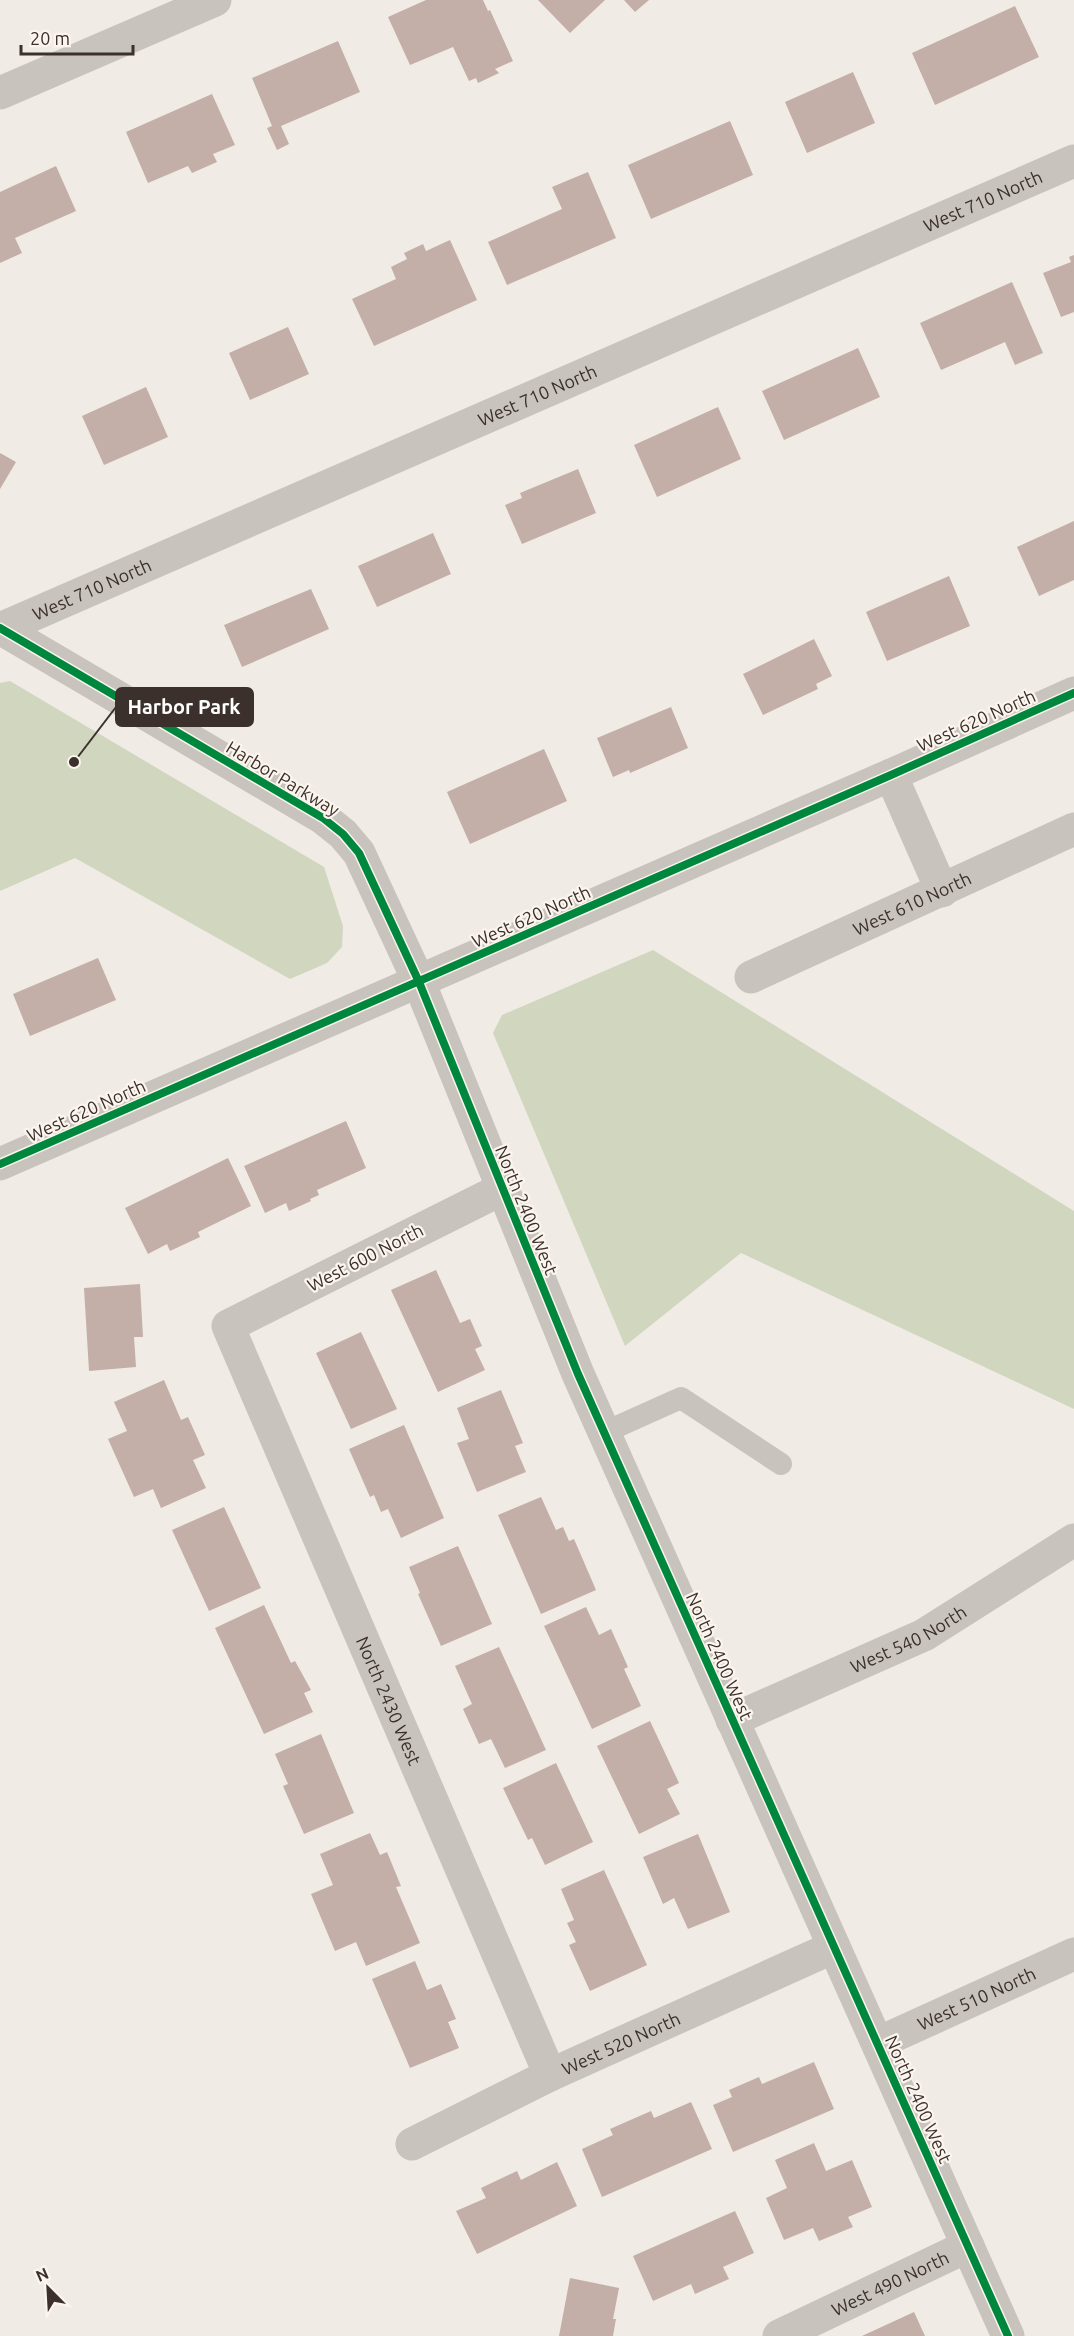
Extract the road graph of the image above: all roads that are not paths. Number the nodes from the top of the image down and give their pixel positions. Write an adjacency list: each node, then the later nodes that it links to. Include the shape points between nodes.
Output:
1 (215, 0): 2 (street)
2 (0, 93)
3 (1074, 160): 4 (street, West 710 North)
4 (0, 629): 10 (street, Harbor Parkway, via 323,818 343,834 359,853)
5 (1074, 693): 6 (street, West 620 North)
6 (891, 775): 8 (street); 10 (street, West 620 North)
7 (1074, 829): 8 (street, West 610 North)
8 (942, 891): 9 (street, West 610 North)
9 (751, 977)
10 (419, 982): 11 (street, West 620 North); 12 (street, North 2400 West)
11 (0, 1164)
12 (502, 1189): 13 (street, West 600 North); 14 (street, North 2400 West)
13 (228, 1326): 21 (street, North 2430 West)
14 (603, 1433): 15 (lane, via 681,1398); 17 (street, North 2400 West)
15 (781, 1464)
16 (1074, 1540): 17 (street, West 540 North, via 924,1635)
17 (732, 1720): 18 (street, North 2400 West)
18 (834, 1947): 20 (street, North 2400 West); 21 (street, West 520 North)
19 (1074, 1954): 20 (street, West 510 North)
20 (878, 2043): 23 (street, North 2400 West)
21 (550, 2075): 22 (street, West 520 North)
22 (412, 2144)
23 (968, 2246): 24 (street, West 490 North); 25 (street, North 2400 West)
24 (779, 2336)
25 (1008, 2336)

